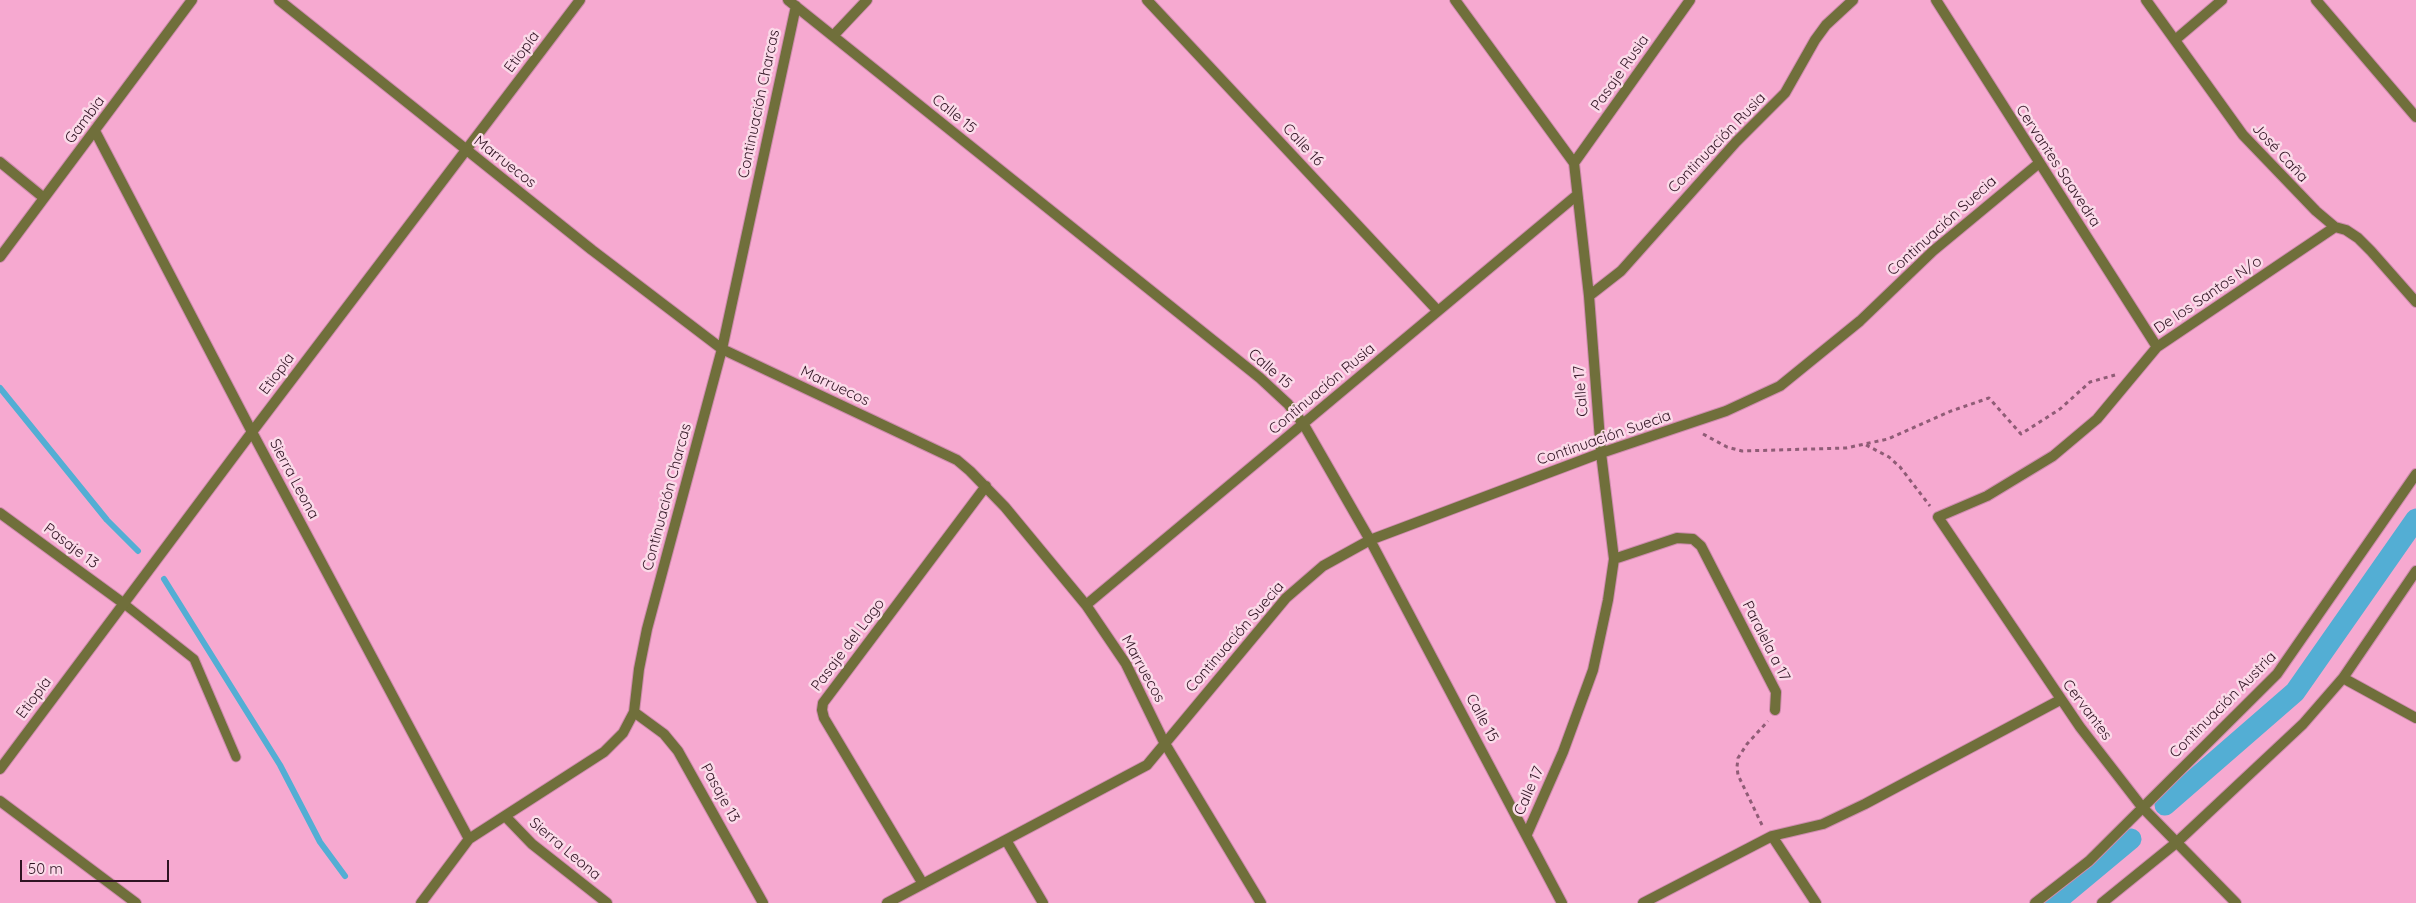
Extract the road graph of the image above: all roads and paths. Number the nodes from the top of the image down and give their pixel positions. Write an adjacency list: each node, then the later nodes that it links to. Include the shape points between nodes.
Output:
1 (192, 0): 17 (street, Gambia)
2 (280, 0): 18 (street, Marruecos)
3 (580, 0): 18 (street, Etiopía)
4 (867, 0): 14 (street)
5 (1147, 0): 28 (street, Calle 16)
6 (1455, 0): 20 (street)
7 (1690, 0): 20 (street, Pasaje Rusia)
8 (1853, 0): 26 (street, Continuación Rusia, via 1815,40 1796,78 1780,99 1730,148 1621,271)
9 (1936, 0): 21 (street, Cervantes Saavedra)
10 (2146, 0): 15 (street, José Caña)
11 (2222, 0): 15 (street)
12 (2316, 0): 16 (street)
13 (792, 3): 14 (street, Calle 15); 30 (street, Continuación Charcas)
14 (833, 36): 33 (street, Calle 15, via 1260,378 1288,404)
15 (2175, 40): 24 (street, José Caña, via 2243,135 2292,188)
16 (2416, 117)
17 (95, 132): 23 (street, Gambia); 34 (street, Sierra Leona)
18 (467, 150): 30 (street, Marruecos); 34 (street, Etiopía)
19 (0, 162): 23 (street)
20 (1574, 163): 22 (street, Calle 17)
21 (2038, 164): 29 (street, Cervantes Saavedra); 32 (street, Continuación Suecia, via 1934,251 1860,321 1780,386)
22 (1577, 195): 26 (street, Calle 17); 28 (street, Continuación Rusia)
23 (44, 198): 25 (street, Gambia)
24 (2335, 227): 27 (street, José Caña, via 2358,238); 29 (street, De los Santos N/o)
25 (0, 257)
26 (1589, 296): 36 (street, Calle 17)
27 (2416, 302)
28 (1437, 310): 33 (street, Continuación Rusia)
29 (2157, 347): 31 (street, De los Santos N/o)
30 (722, 349): 38 (street, Marruecos, via 957,460); 49 (street, Continuación Charcas, via 647,629)
31 (2137, 373): 35 (path, Continuación Suecia, via 2111,375 2090,382 2060,408 2021,434 1989,398); 40 (street, De los Santos N/o, via 2098,420 2053,456 1995,492)
32 (1692, 423): 35 (path, Continuación Suecia, via 1704,435 1742,451 1823,450); 36 (street, Continuación Suecia)
33 (1304, 425): 41 (street, Calle 15); 45 (street, Continuación Rusia)
34 (252, 432): 44 (street, Etiopía); 59 (street, Sierra Leona)
35 (1866, 445): 40 (path, via 1900,467)
36 (1601, 453): 41 (street, Continuación Suecia); 42 (street, Calle 17)
37 (2416, 474): 55 (street, Continuación Austria, via 2278,674)
38 (986, 486): 45 (street, Marruecos); 62 (street, Pasaje del Lago, via 823,703 824,718)
39 (0, 513): 44 (street, Pasaje 13)
40 (1938, 517): 47 (street, Cervantes)
41 (1370, 540): 51 (street, Continuación Suecia, via 1323,566 1286,598); 57 (street, Calle 15)
42 (1614, 559): 48 (street, Paralela a 17, via 1677,538 1693,539 1701,546 1776,692); 57 (street, Calle 17, via 1593,670 1563,752)
43 (2416, 571): 46 (street)
44 (123, 603): 52 (lane, via 194,659); 53 (street, Etiopía)
45 (1086, 605): 51 (street, Marruecos, via 1126,664)
46 (2342, 678): 50 (street); 61 (street, via 2303,724)
47 (2060, 700): 55 (street, Cervantes); 58 (street, via 1841,816 1807,829)
48 (1775, 710): 58 (path, via 1747,744 1736,767 1760,822)
49 (634, 712): 56 (street, Continuación Charcas, via 622,733 604,752); 66 (street, Pasaje 13, via 664,734 678,751)
50 (2416, 718)
51 (1164, 742): 60 (street, Continuación Suecia, via 1147,765); 69 (street, Marruecos)
52 (236, 757)
53 (0, 769)
54 (0, 801): 63 (street)
55 (2142, 808): 61 (street, Cervantes); 73 (street, Continuación Austria, via 2089,861)
56 (505, 816): 59 (street, Continuación Charcas); 65 (street, Sierra Leona, via 532,844)
57 (1527, 834): 70 (street, Calle 15)
58 (1772, 836): 71 (street); 72 (street)
59 (469, 839): 64 (street, Continuación Charcas)
60 (1006, 840): 62 (street, Continuación Suecia); 68 (street)
61 (2176, 843): 74 (street); 75 (street, Cervantes)
62 (923, 884): 67 (street, Continuación Suecia)
63 (136, 903)
64 (421, 903)
65 (607, 903)
66 (763, 903)
67 (887, 903)
68 (1043, 903)
69 (1261, 903)
70 (1562, 903)
71 (1643, 903)
72 (1816, 903)
73 (2035, 903)
74 (2102, 903)
75 (2236, 903)

